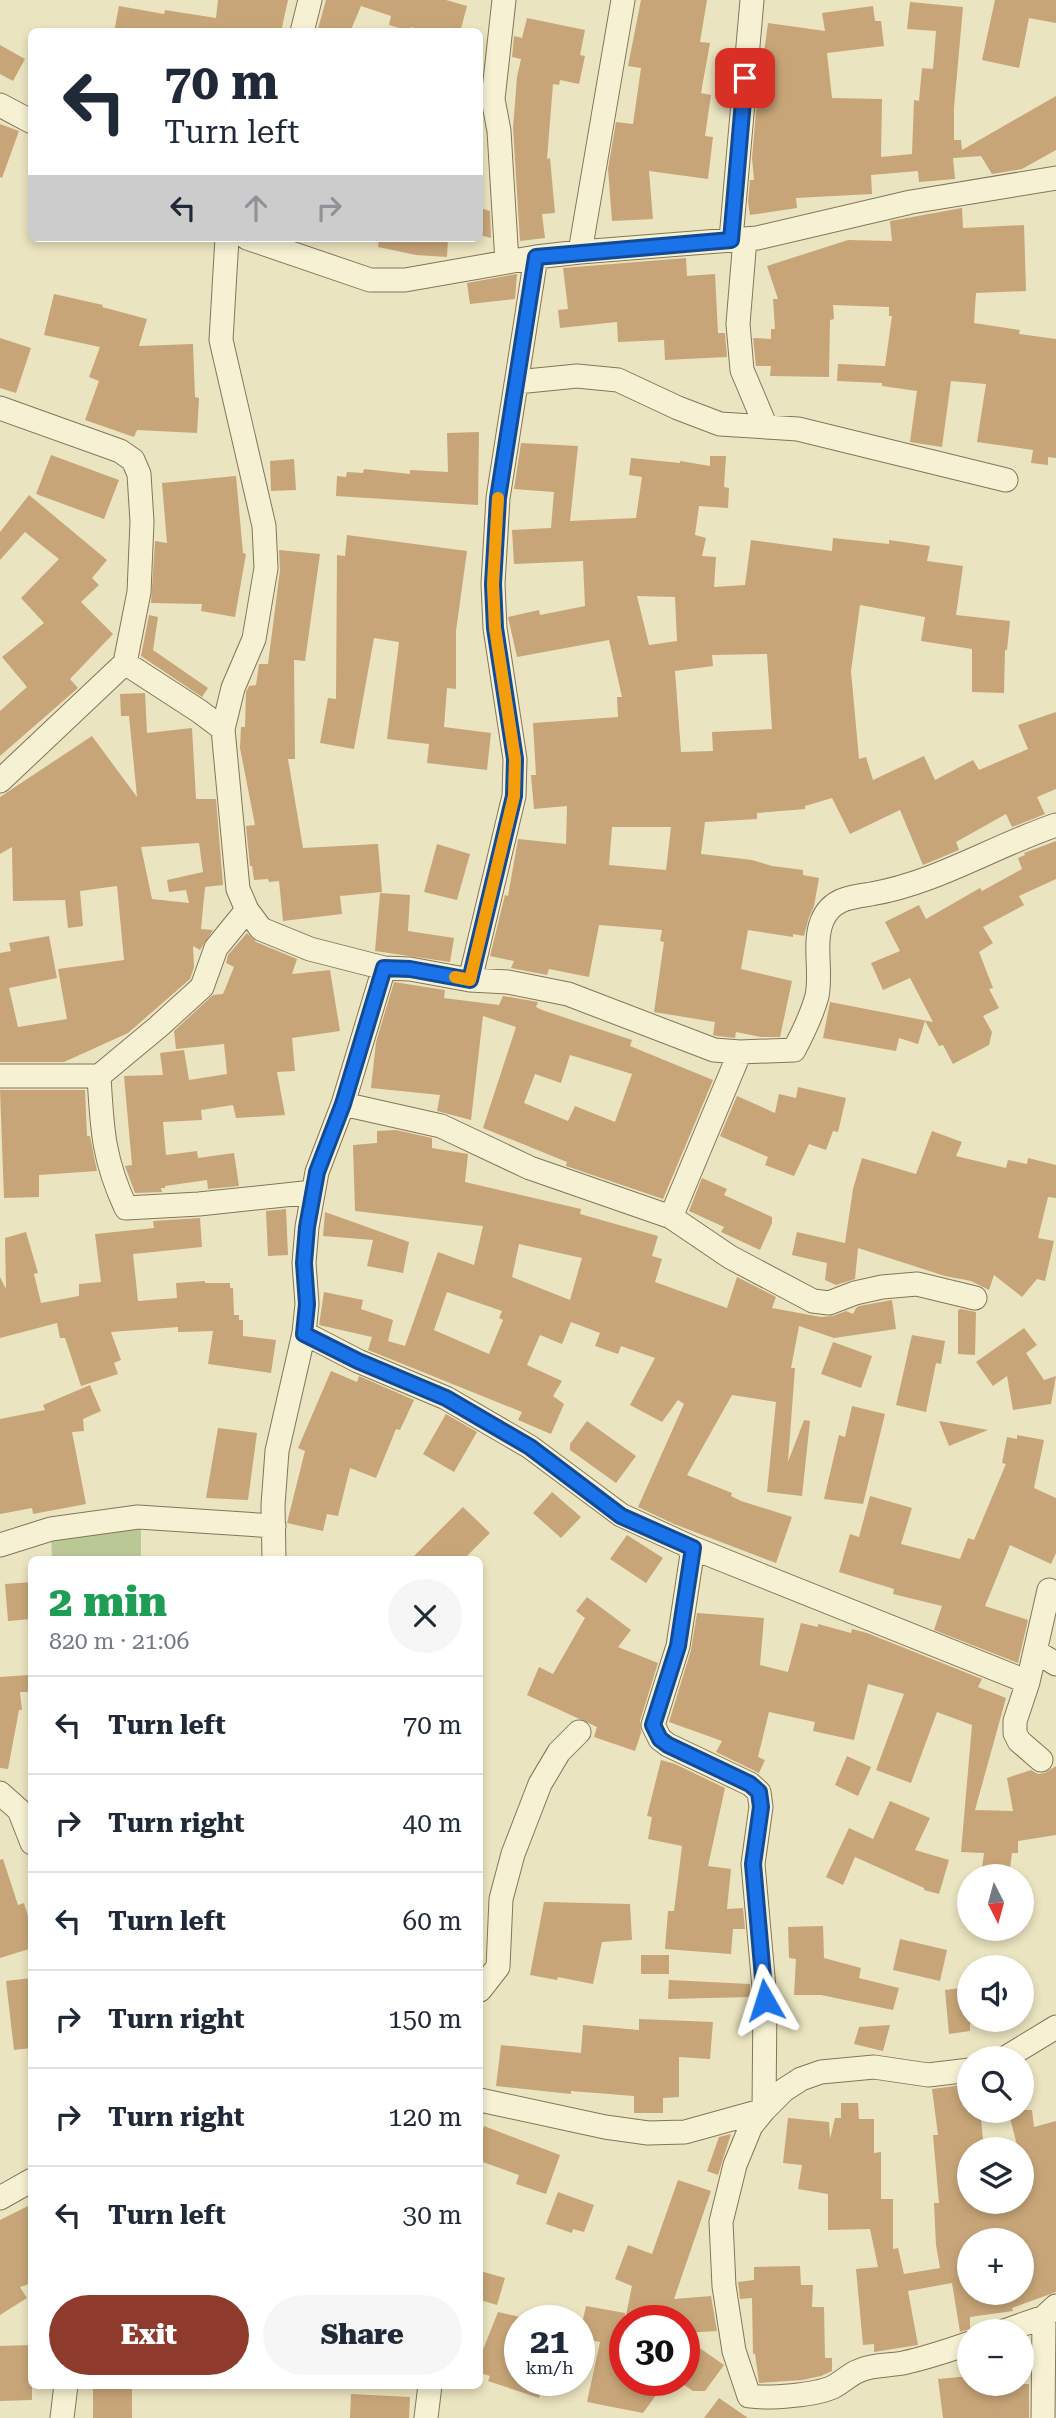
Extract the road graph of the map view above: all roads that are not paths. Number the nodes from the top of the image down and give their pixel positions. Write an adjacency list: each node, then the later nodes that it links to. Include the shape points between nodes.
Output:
1 (310, 0): 5 (street)
2 (504, 0): 14 (street, via 493,99)
3 (623, 0): 12 (street)
4 (752, 0): 9 (street)
5 (303, 28)
6 (0, 105): 7 (street)
7 (28, 120)
8 (1056, 178): 9 (street, via 911,202)
9 (738, 239): 12 (street); 17 (street, via 741,369)
10 (227, 242): 20 (street, via 221,340 264,526 266,568 254,639 233,688)
11 (259, 242): 14 (street, via 370,279 405,280)
12 (580, 252): 13 (street)
13 (536, 257): 14 (street); 15 (street)
14 (507, 262)
15 (516, 382): 17 (street, via 577,376 618,380 720,424); 25 (street, via 498,498 493,584 495,628 515,759 514,796)
16 (0, 408): 19 (street, via 120,451 133,460 139,474 142,522 139,592)
17 (766, 427): 18 (street, via 798,429)
18 (1006, 480)
19 (125, 663): 20 (street); 21 (street)
20 (223, 729): 23 (street, via 238,889)
21 (0, 781)
22 (1056, 825): 26 (street, via 967,863 833,905 819,933 817,995 794,1050)
23 (247, 910): 24 (street, via 261,929 310,950); 28 (street, via 216,948 202,987)
24 (384, 968): 25 (street); 29 (street)
25 (470, 980): 26 (street, via 568,994 715,1050)
26 (740, 1052): 31 (street)
27 (0, 1076): 28 (street)
28 (99, 1076): 30 (street, via 102,1140 126,1208)
29 (343, 1104): 30 (street); 31 (street, via 441,1126 530,1168)
30 (313, 1192): 33 (street, via 304,1263)
31 (671, 1217): 32 (street, via 730,1257 813,1301 830,1304 855,1293 917,1284)
32 (975, 1298)
33 (304, 1334): 34 (street, via 277,1451); 36 (street, via 446,1398 530,1447 621,1516)
34 (274, 1526): 35 (street, via 138,1517 51,1529); 37 (street)
35 (0, 1545)
36 (693, 1548): 41 (street); 51 (street, via 678,1646 653,1725 668,1745 759,1792 753,1864 765,2000)
37 (274, 1556)
38 (1049, 1590): 39 (street)
39 (1035, 1651): 40 (street); 41 (street)
40 (1056, 1664)
41 (1028, 1682): 43 (street, via 1015,1733)
42 (579, 1732): 46 (street, via 559,1752 540,1784 513,1854 500,1899 498,1966)
43 (1041, 1760)
44 (0, 1793): 45 (street, via 19,1810)
45 (28, 1833)
46 (483, 1986)
47 (1056, 2027): 48 (street)
48 (1024, 2046)
49 (957, 2072): 51 (street, via 928,2075 874,2067 821,2072 784,2090)
50 (483, 2101): 51 (street, via 648,2133 685,2132)
51 (764, 2110): 56 (street, via 751,2126 734,2165 721,2222 734,2351 749,2396 766,2399 816,2393 835,2386 850,2373)
52 (28, 2182): 53 (street)
53 (0, 2198)
54 (1050, 2311): 55 (street); 61 (street)
55 (1032, 2319)
56 (957, 2348)
57 (66, 2389): 59 (street)
58 (430, 2389): 60 (street)
59 (62, 2418)
60 (426, 2418)
61 (1043, 2418)

